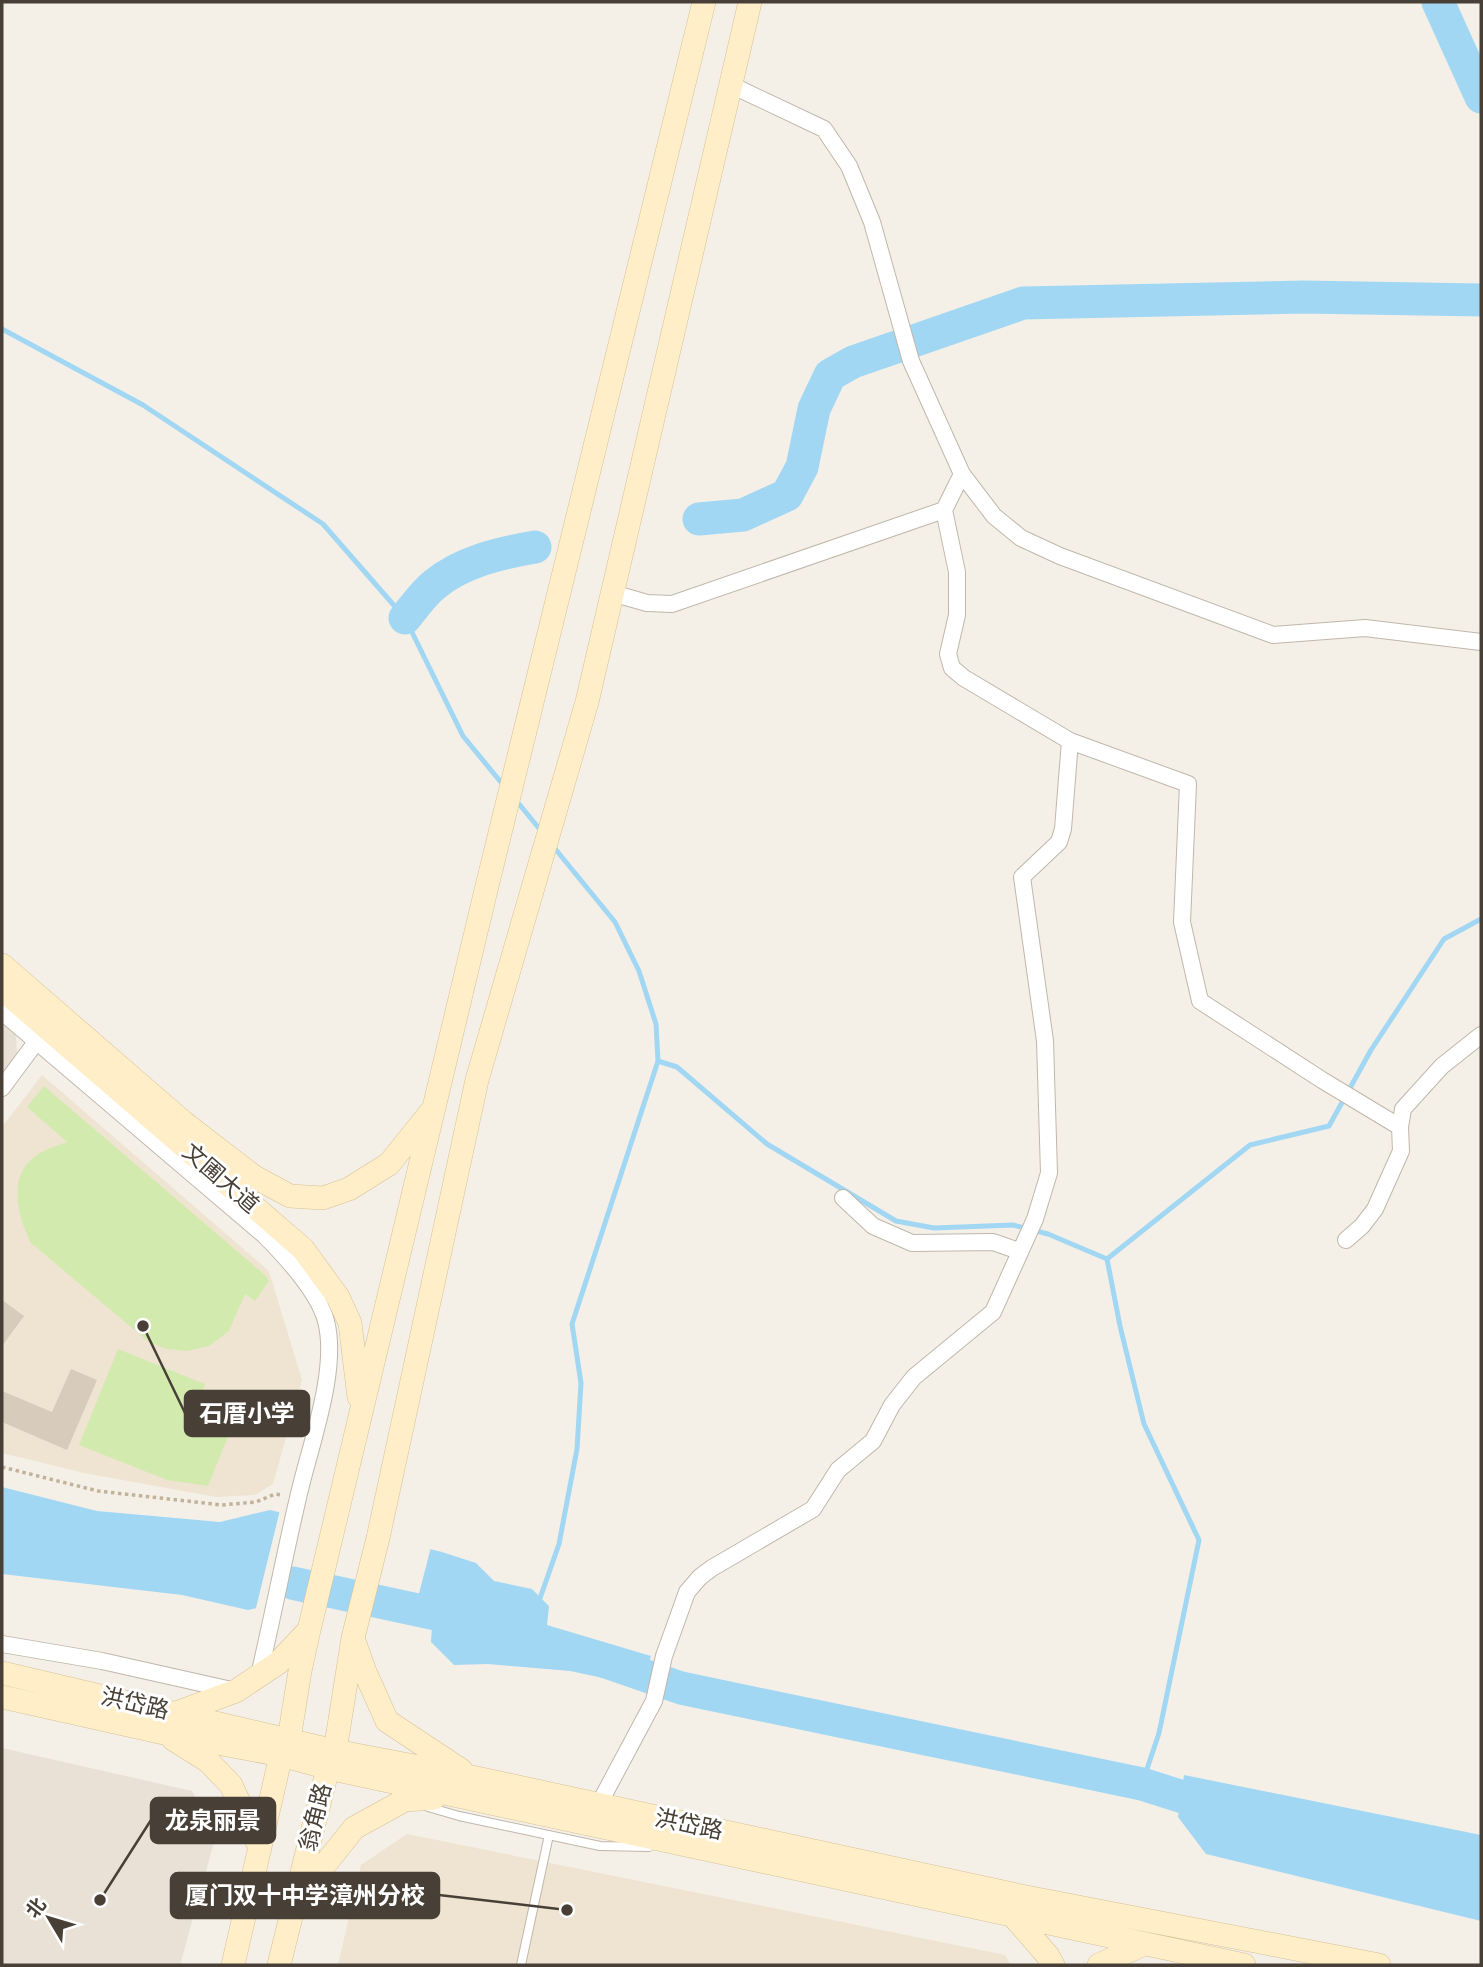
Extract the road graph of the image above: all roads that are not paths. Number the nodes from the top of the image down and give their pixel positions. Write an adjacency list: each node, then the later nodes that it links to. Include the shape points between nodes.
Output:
1 (704, 2): 15 (main road, 翁角路)
2 (750, 2): 3 (main road, 翁角路)
3 (731, 85): 4 (street, via 824,129 849,166 872,222 911,361); 6 (main road, 翁角路)
4 (962, 474): 5 (street); 7 (street, via 994,516 1021,538 1273,635 1365,628)
5 (944, 510): 6 (street, via 672,604 647,603); 8 (street, via 957,572 957,615 948,654 952,668)
6 (612, 593): 22 (main road, 翁角路, via 587,702 477,1080)
7 (1481, 642)
8 (1070, 741): 16 (street, via 1188,784 1182,922 1200,1001); 19 (street, via 1059,842 1022,877 1045,1054 1049,1173)
9 (2, 965): 12 (main road, 文圃大道)
10 (2, 989): 12 (main road, 文圃大道)
11 (2, 1012): 12 (street)
12 (46, 1028): 14 (street); 15 (main road, 文圃大道, via 253,1176 290,1196 323,1198 349,1189 389,1164); 20 (main road, 文圃大道, via 303,1249 338,1297 350,1323); 25 (street, via 285,1255 325,1319 330,1352 319,1413)
13 (1481, 1035): 16 (street, via 1442,1066 1404,1109)
14 (2, 1088)
15 (434, 1108): 20 (main road, 翁角路)
16 (1400, 1127): 18 (street, via 1401,1151 1375,1209)
17 (843, 1198): 19 (street, via 873,1226 912,1243 993,1242)
18 (1346, 1240)
19 (1021, 1247): 34 (street, via 993,1312 914,1377 873,1441 838,1470 813,1509 712,1568 687,1592 654,1701)
20 (360, 1415): 21 (main road, 翁角路)
21 (309, 1630): 25 (main road, via 278,1663); 30 (main road, 翁角路)
22 (353, 1638): 31 (main road, 翁角路); 32 (main road, via 387,1721)
23 (2, 1644): 26 (street)
24 (2, 1673): 28 (main road, 洪岱路)
25 (259, 1675): 26 (main road)
26 (236, 1691): 28 (main road)
27 (2, 1697): 29 (main road)
28 (176, 1713): 30 (main road, 洪岱路)
29 (164, 1733): 30 (main road); 37 (main road, via 208,1762 231,1785)
30 (285, 1747): 31 (main road); 37 (main road, 翁角路)
31 (331, 1759): 32 (main road); 38 (main road, 翁角路)
32 (469, 1787): 33 (main road); 34 (main road, 洪岱路); 36 (main road)
33 (405, 1800): 35 (lane); 38 (main road, via 354,1828)
34 (598, 1804): 47 (main road, 洪岱路, via 1021,1896)
35 (550, 1835): 36 (lane, via 600,1846); 43 (lane)
36 (689, 1844): 39 (main road)
37 (260, 1848): 41 (main road, 翁角路)
38 (293, 1905): 42 (main road, 翁角路)
39 (1014, 1917): 40 (main road); 44 (main road)
40 (1144, 1944): 45 (main road); 46 (main road)
41 (233, 1965)
42 (278, 1965)
43 (521, 1965)
44 (1053, 1965)
45 (1099, 1965)
46 (1244, 1965)
47 (1379, 1965)

